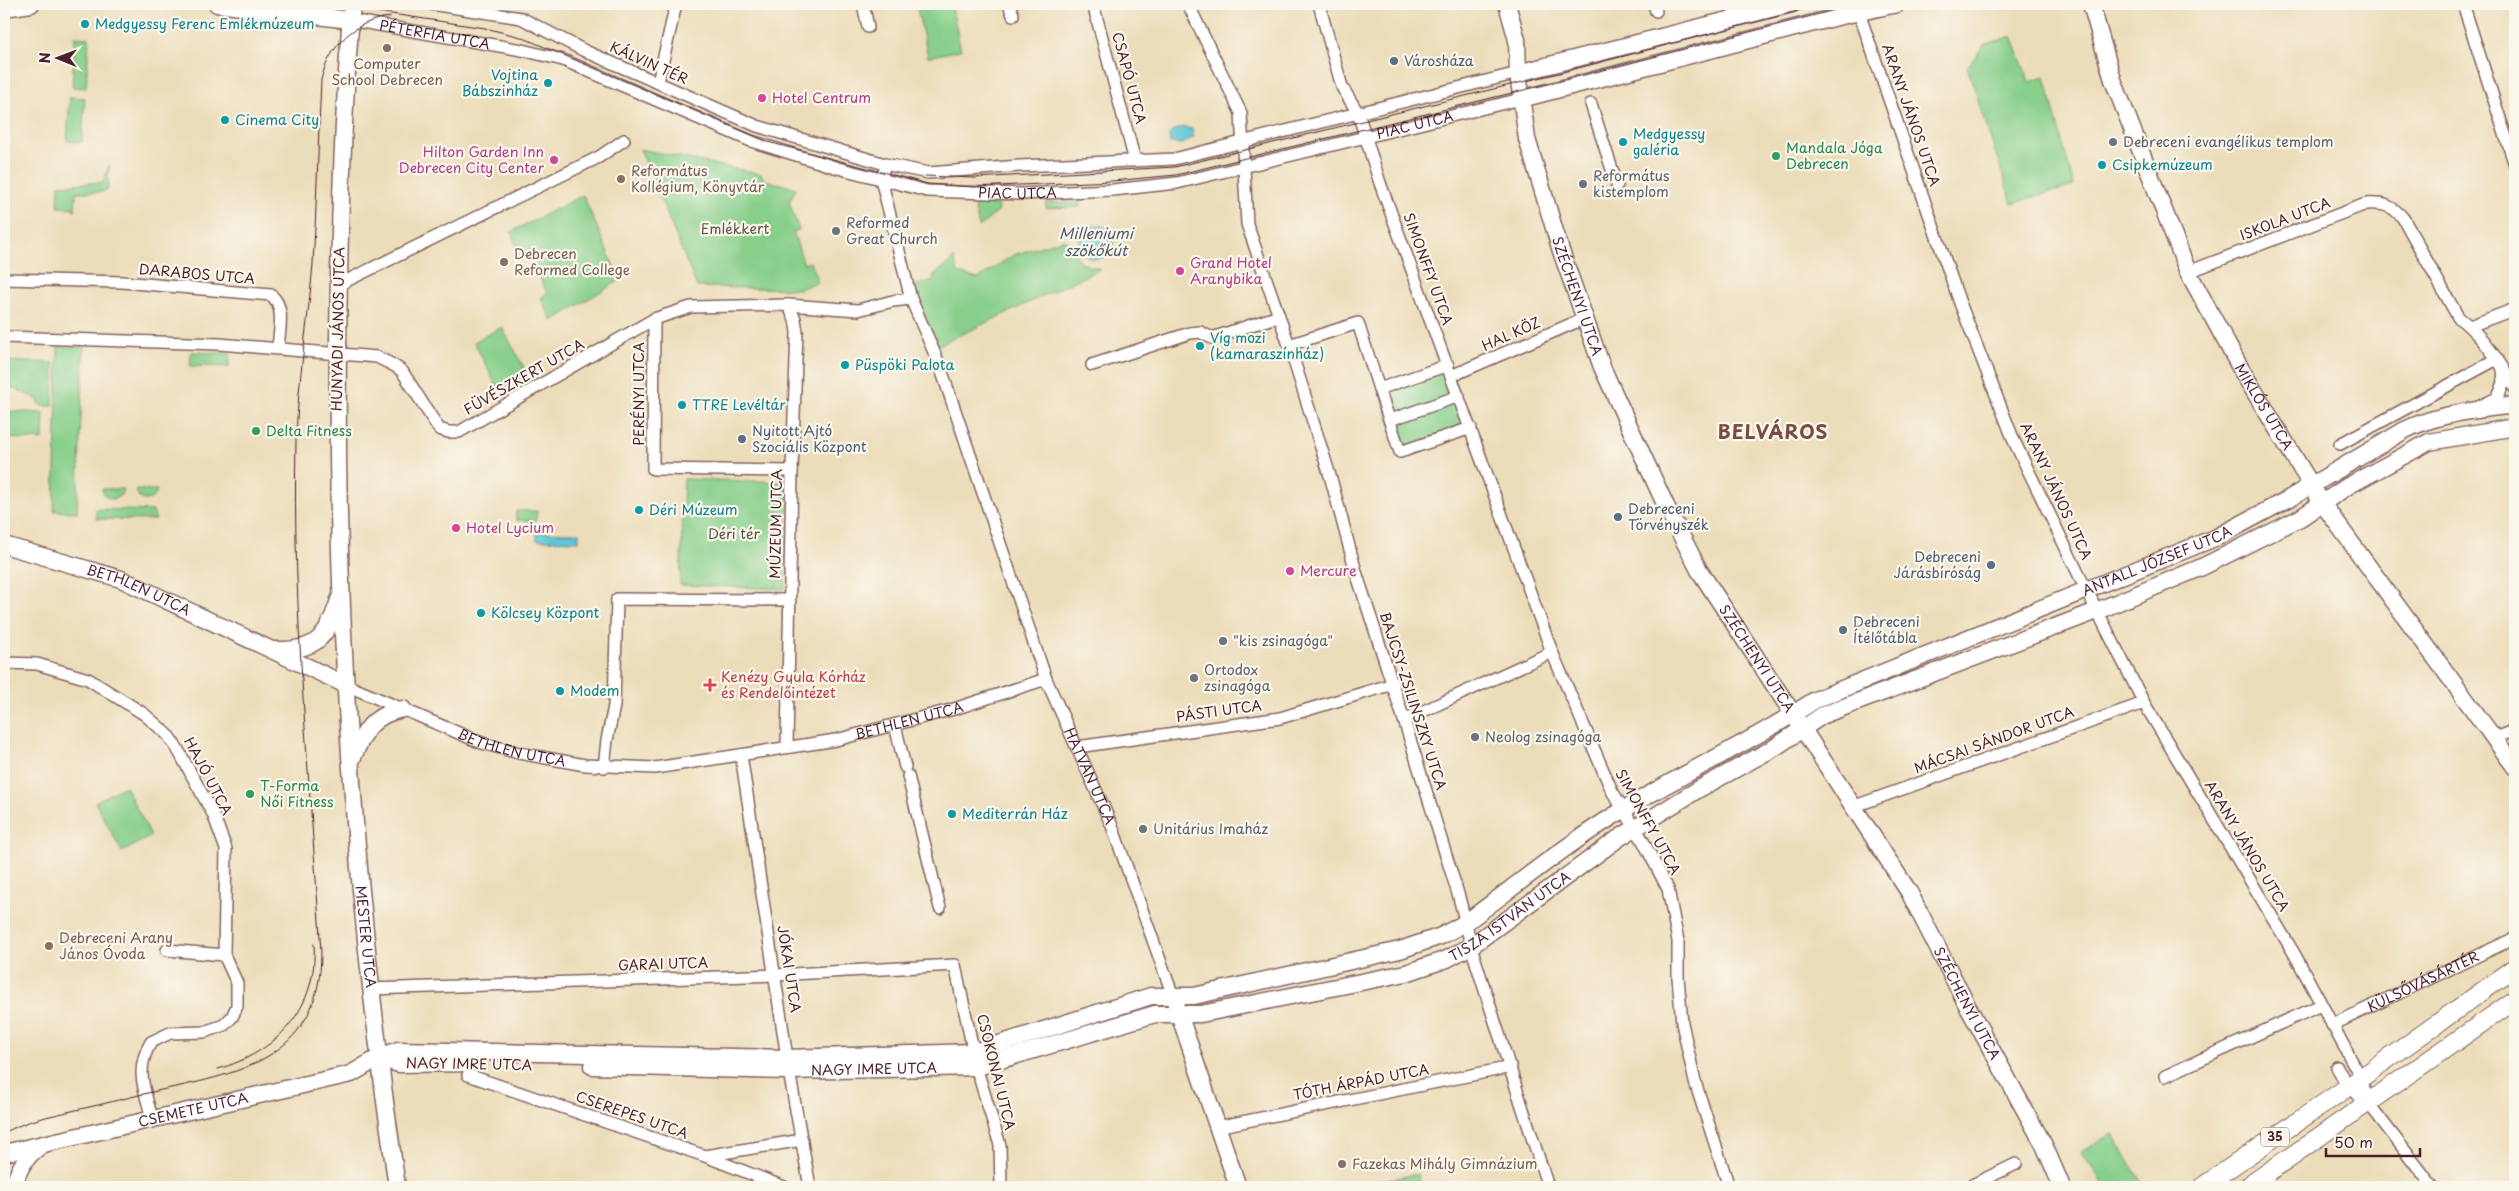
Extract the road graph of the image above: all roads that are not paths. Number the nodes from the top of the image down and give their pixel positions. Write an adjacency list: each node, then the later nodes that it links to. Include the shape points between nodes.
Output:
1 (31, 4): 14 (street)
2 (217, 4): 15 (street, PÉTERFIA UTCA)
3 (431, 4): 19 (street, KÁLVIN TÉR, via 520,18)
4 (676, 4): 19 (street)
5 (863, 4): 17 (street)
6 (1093, 4): 28 (street, CSAPÓ UTCA)
7 (1188, 4): 27 (street, BAJCSY-ZSILINSZKY UTCA, via 1241,113)
8 (1319, 4): 22 (street, SIMONFFY UTCA, via 1342,87)
9 (1507, 4): 18 (street, SZÉCHENYI UTCA, via 1517,40)
10 (1792, 4): 18 (street, PIAC UTCA)
11 (1897, 4): 16 (street, PIAC UTCA)
12 (2091, 4): 35 (street, MIKLÓS UTCA, via 2113,80)
13 (2463, 4): 30 (street)
14 (4, 8)
15 (351, 12): 26 (street, PÉTERFIA UTCA, via 563,60); 37 (street, HUNYADI JÁNOS UTCA)
16 (1859, 13): 20 (street, PIAC UTCA); 65 (street, ARANY JÁNOS UTCA, via 1960,303 2014,441)
17 (868, 28)
18 (1518, 73): 20 (street, SZÉCHENYI UTCA); 22 (street, PIAC UTCA)
19 (658, 82): 23 (street, KÁLVIN TÉR)
20 (1521, 99): 24 (street, PIAC UTCA); 43 (street, SZÉCHENYI UTCA, via 1527,138)
21 (1593, 109): 34 (street)
22 (1358, 113): 24 (street, SIMONFFY UTCA); 27 (street, PIAC UTCA)
23 (756, 126): 26 (street); 29 (street, KÁLVIN TÉR)
24 (1365, 138): 31 (street, PIAC UTCA); 51 (street, SIMONFFY UTCA)
25 (624, 140): 37 (street, via 599,157)
26 (751, 141): 33 (street)
27 (1243, 143): 28 (street, PIAC UTCA, via 1174,159); 31 (street, BAJCSY-ZSILINSZKY UTCA)
28 (1135, 161): 32 (street, PIAC UTCA)
29 (885, 164): 32 (street, KÁLVIN TÉR); 33 (street)
30 (2515, 165)
31 (1243, 168): 33 (street, PIAC UTCA, via 1177,183 1021,194 927,191); 41 (street, BAJCSY-ZSILINSZKY UTCA, via 1247,224)
32 (928, 173)
33 (881, 179): 38 (street, HATVAN UTCA)
34 (1617, 185)
35 (2188, 272): 44 (street, ISKOLA UTCA, via 2366,204 2382,203 2394,207 2403,218 2458,318); 62 (street, MIKLÓS UTCA, via 2242,371)
36 (4, 279): 47 (street, DARABOS UTCA, via 122,282 271,295 280,308)
37 (338, 285): 48 (street, HUNYADI JÁNOS UTCA)
38 (911, 299): 39 (street, via 858,310); 72 (street, HATVAN UTCA, via 940,366)
39 (788, 305): 42 (street, FÜVÉSZKERT UTCA, via 691,306); 61 (street, MÚZEUM UTCA, via 797,332)
40 (2515, 309): 44 (street)
41 (1279, 316): 46 (street, BAJCSY-ZSILINSZKY UTCA); 50 (street, via 1212,338 1200,332 1190,332)
42 (654, 319): 48 (street, FÜVÉSZKERT UTCA, via 459,432 439,429 402,371 393,364 377,357); 61 (street, PERÉNYI UTCA, via 653,469)
43 (1584, 319): 51 (street, HAL KÖZ); 77 (street, SZÉCHENYI UTCA, via 1602,367 1695,562)
44 (2470, 326): 49 (street)
45 (4, 337): 47 (street)
46 (1289, 345): 53 (street, via 1358,323); 73 (street, BAJCSY-ZSILINSZKY UTCA)
47 (278, 348): 48 (street)
48 (338, 352): 66 (street, HUNYADI JÁNOS UTCA, via 336,434)
49 (2500, 363): 52 (street); 56 (street, via 2504,383 2497,398); 60 (street)
50 (1092, 364)
51 (1450, 371): 53 (street, HAL KÖZ); 54 (street)
52 (2515, 388)
53 (1379, 389): 57 (street)
54 (1458, 396): 57 (street); 59 (street)
55 (2515, 405): 56 (street, ANTALL JÓZSEF UTCA)
56 (2468, 411): 62 (street, ANTALL JÓZSEF UTCA, via 2438,417 2405,430)
57 (1390, 420): 59 (street, via 1400,452)
58 (2515, 427): 63 (street, ANTALL JÓZSEF UTCA, via 2429,442)
59 (1471, 428): 70 (street, SIMONFFY UTCA)
60 (2340, 444)
61 (792, 471): 67 (street, MÚZEUM UTCA)
62 (2311, 486): 63 (street, MIKLÓS UTCA); 65 (street, ANTALL JÓZSEF UTCA, via 2217,537)
63 (2322, 503): 68 (street, ANTALL JÓZSEF UTCA, via 2234,552); 82 (street, MIKLÓS UTCA)
64 (4, 545): 69 (street, BETHLEN UTCA, via 122,579)
65 (2087, 590): 68 (street, ARANY JÁNOS UTCA); 77 (street, ANTALL JÓZSEF UTCA, via 1815,700)
66 (342, 594): 69 (street, via 335,614 314,644 299,650); 74 (street, HUNYADI JÁNOS UTCA)
67 (789, 600): 83 (street, MÚZEUM UTCA); 87 (street, via 617,600 614,706)
68 (2098, 611): 75 (street, ARANY JÁNOS UTCA); 80 (street, ANTALL JÓZSEF UTCA, via 1822,716)
69 (272, 650): 74 (street, BETHLEN UTCA)
70 (1552, 652): 78 (street); 90 (street, SIMONFFY UTCA)
71 (4, 663): 97 (street, HAJÓ UTCA, via 38,664 88,679 144,714 178,748 213,814 226,849)
72 (1046, 679): 79 (street, BETHLEN UTCA); 84 (street, HATVAN UTCA)
73 (1392, 684): 78 (street, BAJCSY-ZSILINSZKY UTCA); 84 (street, PÁSTI UTCA, via 1280,718)
74 (346, 685): 76 (street, BETHLEN UTCA); 86 (street, MESTER UTCA)
75 (2144, 703): 89 (street, MÁCSAI SÁNDOR UTCA); 104 (street, ARANY JÁNOS UTCA)
76 (403, 709): 86 (street, via 374,720 362,736); 87 (street, BETHLEN UTCA, via 482,743 553,760)
77 (1794, 714): 80 (street, SZÉCHENYI UTCA); 90 (street, TISZA ISTVÁN UTCA)
78 (1404, 720): 93 (street, BAJCSY-ZSILINSZKY UTCA)
79 (894, 725): 83 (street, BETHLEN UTCA, via 836,740); 92 (street)
80 (1803, 728): 89 (street, SZÉCHENYI UTCA); 91 (street, TISZA ISTVÁN UTCA)
81 (2515, 730): 82 (street)
82 (2495, 738): 88 (street, MIKLÓS UTCA)
83 (787, 746): 85 (street, BETHLEN UTCA)
84 (1077, 747): 102 (street, HATVAN UTCA, via 1112,826)
85 (741, 755): 87 (street, BETHLEN UTCA, via 655,768); 100 (street, JÓKAI UTCA)
86 (351, 761): 101 (street, MESTER UTCA)
87 (604, 767)
88 (2515, 767)
89 (1854, 806): 132 (street, SZÉCHENYI UTCA, via 1909,892 2044,1145)
90 (1622, 810): 91 (street, SIMONFFY UTCA); 93 (street, TISZA ISTVÁN UTCA)
91 (1634, 828): 95 (street, TISZA ISTVÁN UTCA); 130 (street, SIMONFFY UTCA, via 1668,889 1678,942 1682,1023 1695,1082)
92 (940, 908)
93 (1465, 923): 95 (street, BAJCSY-ZSILINSZKY UTCA); 102 (street, TISZA ISTVÁN UTCA, via 1441,936 1400,950 1194,996)
94 (2515, 938): 106 (street, KÜLSŐVÁSÁRTÉR)
95 (1471, 946): 105 (street, TISZA ISTVÁN UTCA, via 1447,959 1406,973 1201,1014); 110 (street, BAJCSY-ZSILINSZKY UTCA)
96 (167, 950): 97 (street)
97 (224, 955): 116 (street, HAJÓ UTCA, via 237,983 237,1006 232,1017 204,1032 160,1036 150,1042 144,1054 141,1076)
98 (955, 965): 100 (street, GARAI UTCA); 108 (street, CSOKONAI UTCA)
99 (2515, 968): 114 (main road, 35)
100 (775, 975): 101 (street, GARAI UTCA); 109 (street, JÓKAI UTCA)
101 (371, 989): 107 (street, MESTER UTCA)
102 (1173, 996): 105 (street, HATVAN UTCA); 108 (street, NAGY IMRE UTCA, via 1151,996)
103 (2515, 1000): 115 (main road, 35)
104 (2321, 1005): 106 (street); 113 (street)
105 (1179, 1014): 108 (street, NAGY IMRE UTCA, via 1155,1014); 117 (street, HATVAN UTCA)
106 (2332, 1025): 114 (street)
107 (378, 1058): 109 (street, NAGY IMRE UTCA, via 399,1064); 116 (street, CSEMETE UTCA, via 351,1074); 124 (street, MESTER UTCA)
108 (976, 1059): 109 (street, NAGY IMRE UTCA); 127 (street, CSOKONAI UTCA, via 1000,1145)
109 (788, 1065): 118 (street, JÓKAI UTCA)
110 (1511, 1067): 117 (street, TÓTH ÁRPÁD UTCA); 129 (street, BAJCSY-ZSILINSZKY UTCA)
111 (2337, 1067): 114 (street)
112 (468, 1075): 121 (street, CSEREPES UTCA)
113 (2166, 1076)
114 (2354, 1083): 115 (street); 133 (main road, 35)
115 (2370, 1104): 134 (main road, 35); 135 (street)
116 (152, 1119): 119 (street, CSEMETE UTCA)
117 (1218, 1126): 128 (street, HATVAN UTCA)
118 (802, 1140): 121 (street); 126 (street, JÓKAI UTCA)
119 (46, 1143): 120 (street, CSEMETE UTCA); 123 (street, via 27,1158 16,1176)
120 (4, 1153)
121 (704, 1156): 125 (street, CSEREPES UTCA)
122 (2016, 1164): 131 (street)
123 (14, 1187)
124 (397, 1187)
125 (784, 1187)
126 (810, 1187)
127 (1001, 1187)
128 (1238, 1187)
129 (1548, 1187)
130 (1729, 1187)
131 (1968, 1187)
132 (2062, 1187)
133 (2202, 1187)
134 (2247, 1187)
135 (2433, 1187)

